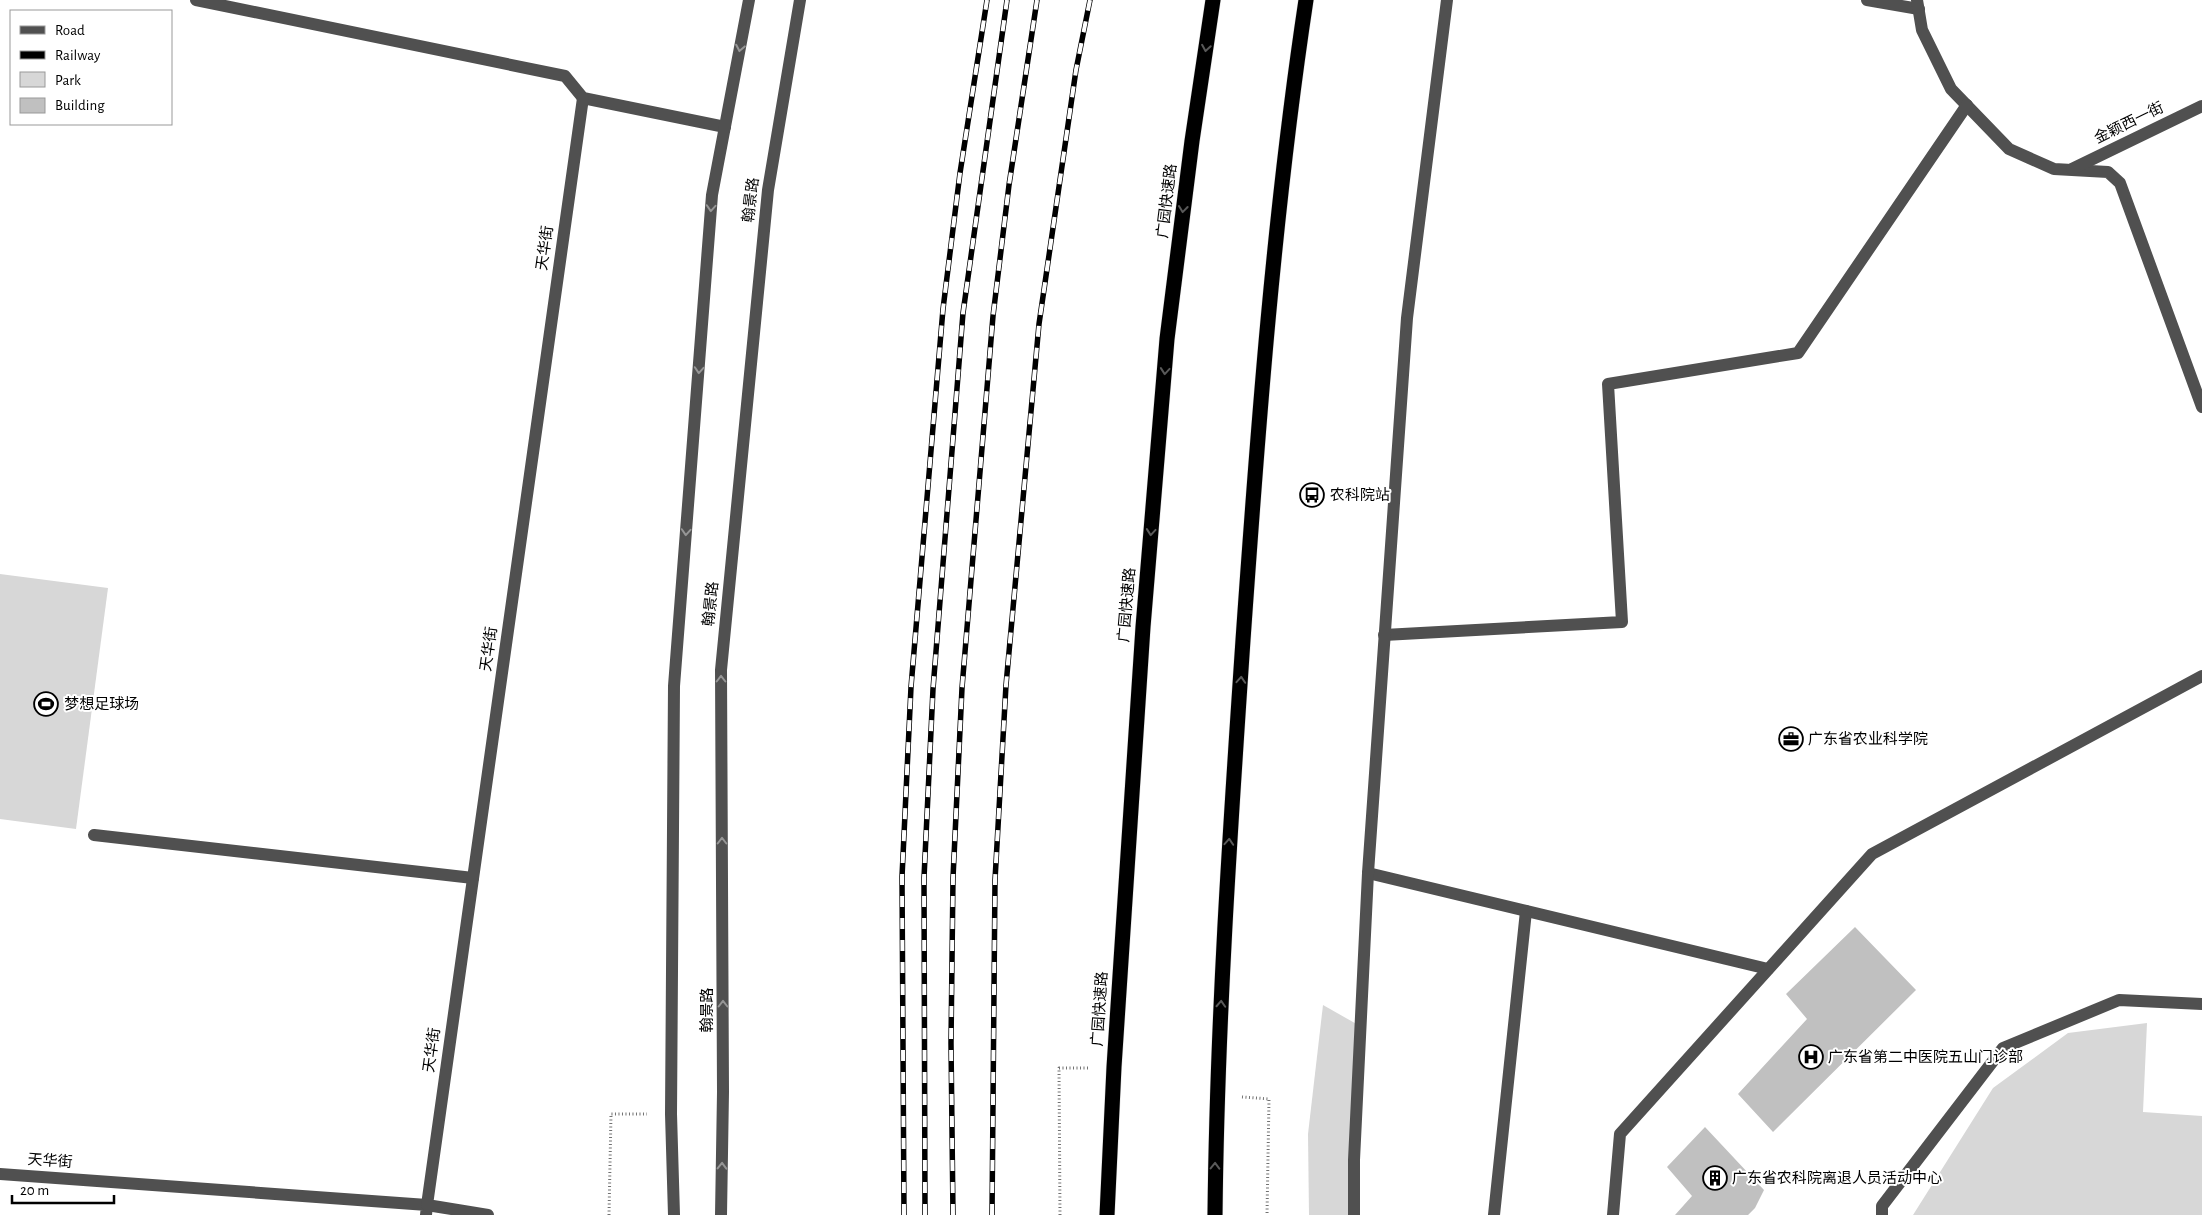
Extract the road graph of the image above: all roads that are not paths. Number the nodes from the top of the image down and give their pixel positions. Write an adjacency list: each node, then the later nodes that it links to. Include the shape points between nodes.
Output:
1 (196, 0): 11 (street, via 565,76)
2 (749, 0): 14 (street, 翰景路, one-way to 14)
3 (800, 0): 30 (street, 翰景路, one-way to 3, via 721,670 768,190)
4 (1213, 0): 31 (highway, 广园快速路, one-way to 31, via 1192,140 1163,388 1140,657)
5 (1306, 0): 10 (highway)
6 (1312, 0): 10 (highway)
7 (1447, 0): 18 (street, via 1407,318)
8 (1868, 0): 9 (street)
9 (1918, 4): 12 (street, via 1922,30 1951,89)
10 (1294, 75): 32 (highway, one-way to 10, via 1216,1096 1228,855 1270,292)
11 (583, 98): 14 (street); 22 (street, 天华街)
12 (1967, 105): 15 (street, via 2009,149 2054,169); 18 (street, via 1798,353 1608,384 1622,622)
13 (2202, 106): 15 (street, 金颖西一街)
14 (725, 127): 29 (street, 翰景路, one-way to 29, via 712,195 674,686 671,1114)
15 (2070, 170): 16 (street, via 2108,172 2120,183)
16 (2196, 370): 17 (street)
17 (2202, 408)
18 (1384, 635): 21 (street)
19 (2202, 676): 24 (street, via 1872,854)
20 (94, 835): 22 (street)
21 (1368, 874): 23 (street); 33 (street, via 1354,1150)
22 (473, 878): 27 (street, 天华街)
23 (1526, 911): 24 (street); 34 (street)
24 (1768, 969): 35 (street, via 1620,1134)
25 (2202, 1004): 36 (street, via 2119,1000 2003,1048 1882,1206)
26 (0, 1174): 27 (street, 天华街)
27 (426, 1210): 28 (street, 天华街)
28 (488, 1215)
29 (674, 1215)
30 (721, 1215)
31 (1107, 1215)
32 (1214, 1215)
33 (1354, 1215)
34 (1494, 1215)
35 (1613, 1215)
36 (1882, 1215)

